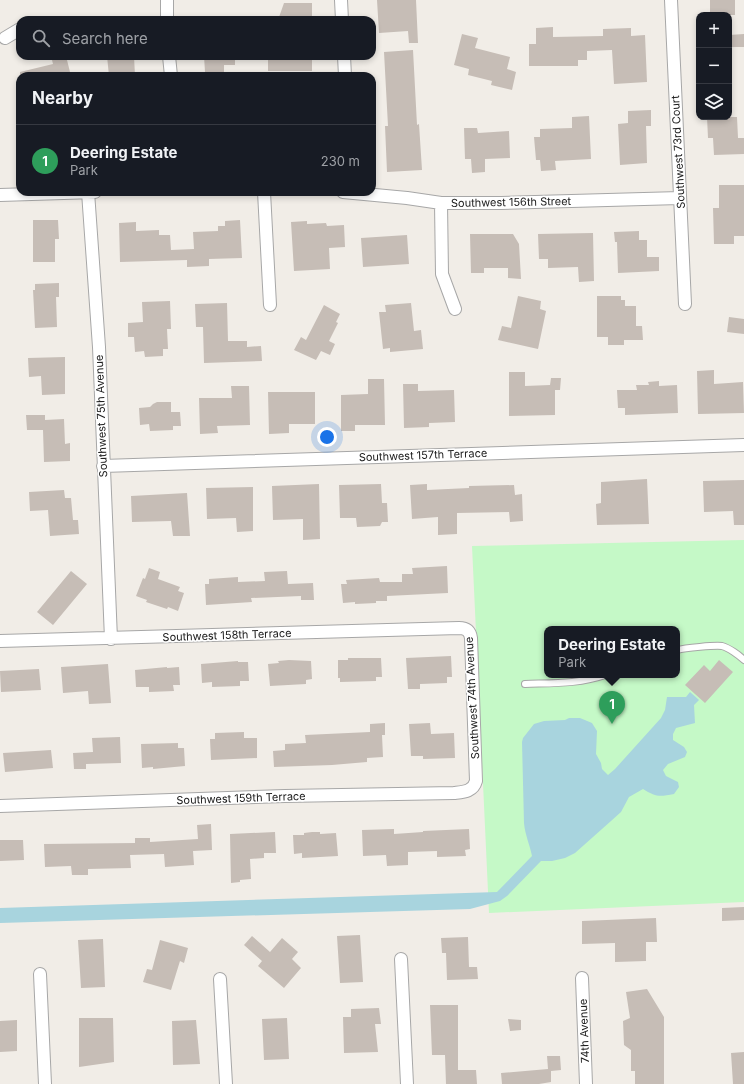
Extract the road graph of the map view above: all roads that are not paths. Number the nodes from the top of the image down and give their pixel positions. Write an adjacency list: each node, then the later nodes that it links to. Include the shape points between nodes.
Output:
1 (167, 0): 4 (street)
2 (342, 0): 5 (street)
3 (671, 0): 17 (street, Southwest 73rd Court)
4 (167, 16)
5 (342, 16)
6 (16, 32): 7 (street)
7 (4, 38)
8 (169, 60): 10 (street)
9 (344, 60): 11 (street)
10 (170, 72)
11 (345, 72)
12 (16, 194): 13 (street)
13 (0, 195)
14 (376, 195): 18 (street, Southwest 156th Street)
15 (88, 196): 23 (street, Southwest 75th Avenue, via 99,347)
16 (264, 196): 20 (street)
17 (680, 198): 18 (street, Southwest 156th Street); 19 (street, Southwest 73rd Court)
18 (441, 203): 21 (street, via 442,274)
19 (685, 304)
20 (270, 305)
21 (455, 309)
22 (744, 445): 23 (street, Southwest 157th Terrace)
23 (103, 466): 25 (street, Southwest 75th Avenue)
24 (453, 628): 25 (street, Southwest 158th Terrace); 31 (street, Southwest 74th Avenue, via 465,629 472,638)
25 (111, 639): 26 (street, Southwest 158th Terrace)
26 (0, 642)
27 (680, 649): 28 (lane, via 722,646)
28 (744, 660)
29 (597, 678): 30 (lane)
30 (525, 684)
31 (476, 781): 32 (street, Southwest 159th Terrace, via 474,787 469,790 454,793)
32 (0, 806)
33 (401, 959): 39 (street)
34 (40, 974): 37 (street)
35 (582, 978): 40 (street, 74th Avenue)
36 (220, 979): 38 (street)
37 (45, 1084)
38 (226, 1084)
39 (407, 1084)
40 (586, 1084)

